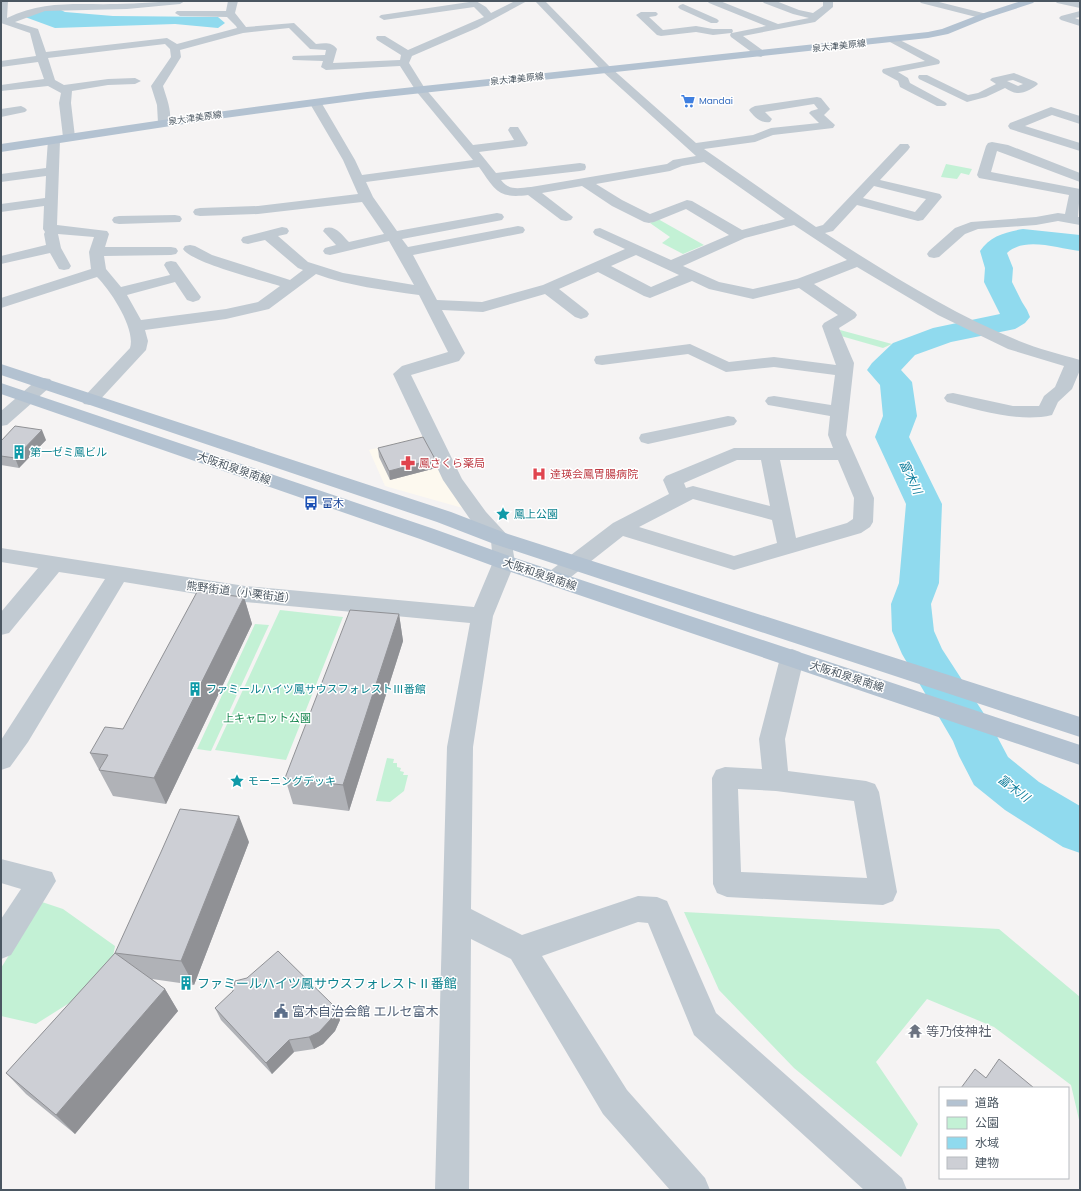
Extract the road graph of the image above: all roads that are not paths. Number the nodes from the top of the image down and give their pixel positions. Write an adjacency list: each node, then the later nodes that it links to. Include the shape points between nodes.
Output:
1 (3, 1): 31 (street)
2 (180, 1): 15 (street)
3 (233, 1): 22 (street)
4 (494, 1): 20 (street)
5 (522, 1): 20 (street)
6 (540, 1): 51 (street)
7 (712, 1): 18 (street)
8 (785, 1): 14 (street)
9 (828, 1): 25 (street, via 828,7)
10 (924, 1): 26 (street)
11 (1030, 1): 26 (main road, 泉大津美原線)
12 (1060, 1): 17 (street)
13 (745, 2): 18 (street)
14 (769, 2): 25 (street)
15 (140, 3): 16 (street)
16 (106, 4): 31 (street, via 45,5 20,13)
17 (1080, 5)
18 (724, 6): 23 (street)
19 (683, 7): 29 (street)
20 (508, 8): 28 (street)
21 (180, 13): 22 (street)
22 (230, 14): 34 (street, via 241,25)
23 (744, 14): 29 (street); 33 (street)
24 (1080, 14): 32 (street, via 1064,18)
25 (815, 16): 33 (street, via 812,20)
26 (984, 16): 39 (main road, 泉大津美原線, via 944,32)
27 (384, 17): 28 (street, via 476,4 484,8)
28 (490, 18): 46 (street)
29 (722, 19): 36 (street, via 712,21)
30 (664, 21): 36 (street, via 651,18 661,33 696,29)
31 (4, 22): 44 (street, via 34,31)
32 (1080, 23)
33 (778, 27): 36 (street)
34 (242, 30): 35 (street, via 291,25); 42 (street)
35 (299, 32): 37 (street); 41 (street)
36 (731, 33): 43 (street)
37 (271, 38)
38 (381, 38): 46 (street)
39 (894, 40): 43 (main road, 泉大津美原線); 49 (street, via 935,62)
40 (300, 47): 41 (street)
41 (314, 47): 47 (street, via 327,46 332,49)
42 (175, 48): 44 (street, via 167,41); 69 (street, via 176,57 157,86 163,105)
43 (760, 54): 51 (main road, 泉大津美原線)
44 (42, 57): 48 (street); 55 (street)
45 (297, 58): 47 (street)
46 (406, 58): 47 (street); 59 (street, via 406,68)
47 (327, 62): 50 (street)
48 (1, 64)
49 (927, 64): 52 (street, via 942,72); 53 (street, via 887,71)
50 (310, 68)
51 (606, 69): 59 (main road, 泉大津美原線); 73 (street)
52 (923, 78): 53 (street); 56 (street, via 967,99)
53 (904, 80): 61 (street, via 904,85)
54 (135, 81): 58 (street)
55 (50, 82): 57 (street); 58 (street)
56 (1005, 84)
57 (1, 88)
58 (62, 88): 74 (street, via 67,92 65,103)
59 (420, 89): 60 (main road, 泉大津美原線); 79 (street)
60 (315, 102): 69 (main road, 泉大津美原線); 88 (street)
61 (941, 104)
62 (21, 110): 63 (street)
63 (1, 113)
64 (815, 114): 65 (street); 67 (street, via 824,109 817,100 755,110); 80 (street, via 828,125 771,132)
65 (801, 115)
66 (787, 117): 67 (street)
67 (766, 119): 70 (street, via 751,121)
68 (1080, 120): 77 (street, via 1051,111 1014,126)
69 (164, 123): 74 (main road, 泉大津美原線)
70 (755, 125)
71 (514, 130): 79 (street, via 522,143)
72 (695, 133): 73 (street)
73 (680, 135): 80 (street)
74 (69, 137): 75 (main road, 泉大津美原線)
75 (54, 140): 78 (main road, 泉大津美原線); 84 (street)
76 (904, 147): 90 (street)
77 (1080, 147)
78 (1, 148)
79 (470, 149): 82 (street)
80 (699, 152): 81 (street); 89 (street, via 670,167); 102 (street)
81 (668, 155)
82 (482, 163): 85 (street); 88 (street)
83 (586, 166): 85 (street)
84 (52, 171): 86 (street); 94 (street)
85 (492, 177): 91 (street, via 501,189 515,192)
86 (1, 178)
87 (1080, 178): 103 (street, via 1004,148 992,146 984,175 1076,192)
88 (358, 179): 92 (street)
89 (584, 182): 91 (street); 112 (street, via 649,219 687,204)
90 (872, 182): 93 (street); 93 (street, via 935,197 918,217)
91 (530, 191): 99 (street)
92 (366, 197): 97 (street, via 258,210); 113 (street)
93 (854, 200): 109 (street, via 828,228)
94 (50, 201): 96 (street); 104 (street)
95 (134, 206): 101 (street)
96 (1, 208)
97 (200, 212)
98 (497, 217): 113 (street)
99 (566, 217)
100 (175, 219): 101 (street)
101 (119, 220): 110 (street)
102 (797, 220): 109 (street); 112 (street)
103 (1075, 220): 122 (street, via 1058,217 976,225 960,231)
104 (50, 229): 110 (street); 116 (street)
105 (285, 230): 111 (street)
106 (518, 230): 121 (street)
107 (330, 231): 115 (street)
108 (600, 232): 118 (street)
109 (814, 232): 124 (street)
110 (102, 234): 120 (street)
111 (268, 235): 114 (street); 137 (street, via 303,265 346,279)
112 (740, 235): 127 (street)
113 (393, 236): 115 (street); 121 (street)
114 (248, 240)
115 (346, 247): 119 (street)
116 (54, 248): 123 (street); 125 (street)
117 (190, 249): 133 (street, via 207,258)
118 (636, 250): 126 (street); 127 (street)
119 (330, 251)
120 (96, 252): 128 (street); 131 (street, via 170,256)
121 (404, 252): 137 (street)
122 (934, 254)
123 (1, 260)
124 (858, 261): 132 (street); 142 (street, via 944,312 1014,345)
125 (64, 266)
126 (599, 266): 130 (street, via 650,294); 134 (street)
127 (670, 266): 130 (street)
128 (99, 271): 135 (street); 138 (street)
129 (310, 272): 133 (street)
130 (691, 276): 132 (street, via 714,286 753,294)
131 (179, 277): 135 (street); 136 (street)
132 (802, 283): 144 (street, via 849,315 830,326 845,363)
133 (291, 285): 140 (street, via 263,306 226,314)
134 (548, 288): 137 (street, via 483,307); 139 (street)
135 (118, 292): 140 (street)
136 (193, 297)
137 (428, 298): 160 (street, via 457,353 453,357 402,374 453,480 479,517)
138 (1, 303)
139 (581, 314)
140 (135, 326): 149 (street, via 140,342 138,350)
141 (602, 360): 144 (street, via 690,349 726,367 774,362)
142 (1077, 365): 148 (street, via 1063,389 1050,400 1046,411 1013,411)
143 (1, 369): 145 (main road, 大阪和泉泉南線)
144 (845, 371): 151 (street)
145 (44, 383): 147 (street); 149 (main road, 大阪和泉泉南線)
146 (1, 388): 147 (main road, 大阪和泉泉南線)
147 (28, 397): 152 (street); 163 (main road, 大阪和泉泉南線)
148 (953, 398)
149 (90, 400): 160 (main road, 大阪和泉泉南線, via 444,517)
150 (774, 401): 151 (street)
151 (840, 412): 156 (street, via 838,435)
152 (1, 421)
153 (648, 438): 154 (street, via 728,417)
154 (734, 454): 155 (street); 157 (street, via 673,480)
155 (769, 454): 156 (street); 158 (street)
156 (845, 454): 161 (street, via 864,498 863,522 854,528)
157 (680, 496): 158 (street, via 693,492); 159 (street)
158 (782, 516): 161 (street)
159 (620, 528): 161 (street, via 734,563); 165 (street)
160 (501, 539): 163 (street); 165 (main road, 大阪和泉泉南線)
161 (788, 547)
162 (1, 555): 164 (street, 熊野街道（小栗街道）)
163 (504, 562): 167 (main road, 大阪和泉泉南線); 168 (street)
164 (54, 563): 166 (street, 熊野街道（小栗街道）); 169 (street)
165 (576, 563): 167 (street); 171 (main road, 大阪和泉泉南線)
166 (118, 575): 168 (street, 熊野街道（小栗街道）, via 245,594); 173 (street)
167 (554, 579): 170 (main road, 大阪和泉泉南線)
168 (482, 616): 176 (street, via 460,747)
169 (1, 627)
170 (792, 658): 172 (main road, 大阪和泉泉南線); 174 (street, via 772,739)
171 (1080, 727)
172 (1080, 755)
173 (1, 760)
174 (776, 780): 174 (street, via 866,792 883,892 727,884 725,778)
175 (1, 871): 177 (street, via 42,881)
176 (458, 917): 178 (street); 179 (street)
177 (1, 945)
178 (521, 949): 180 (street, via 615,1102); 181 (street, via 638,909 657,910 705,1024)
179 (452, 1190)
180 (693, 1190)
181 (890, 1190)

